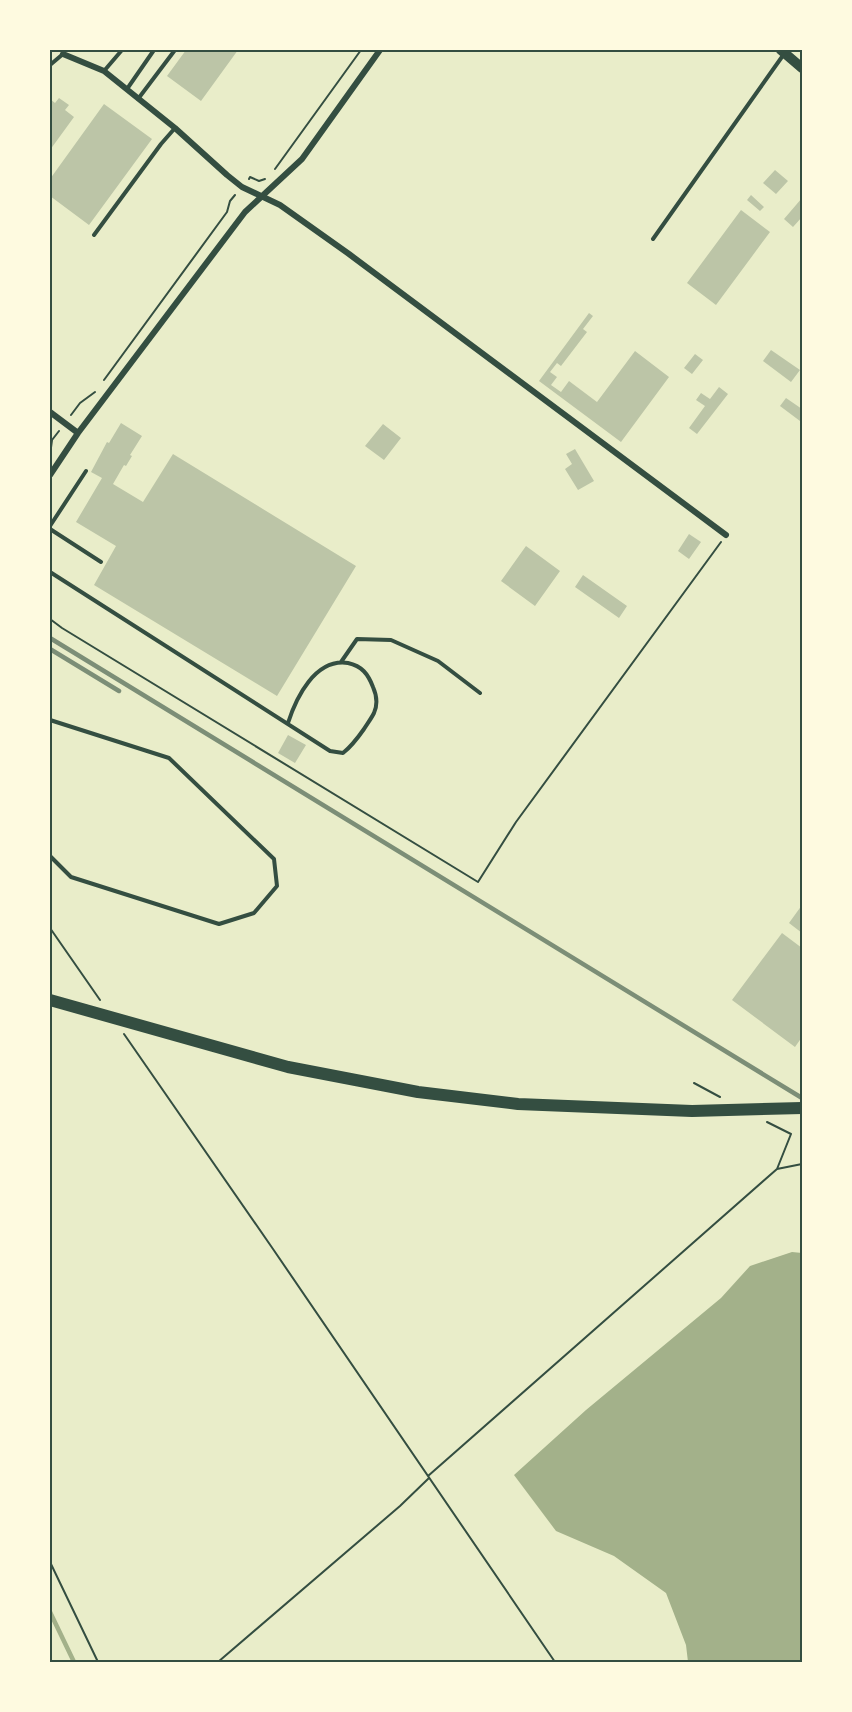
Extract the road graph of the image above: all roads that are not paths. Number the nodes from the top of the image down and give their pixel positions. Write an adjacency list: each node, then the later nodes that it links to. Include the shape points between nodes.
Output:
1 (122, 50): 9 (lane)
2 (154, 50): 10 (lane)
3 (175, 50): 11 (lane)
4 (380, 50): 13 (street, via 302,159)
5 (783, 51): 8 (main road); 15 (lane)
6 (63, 54): 7 (lane); 9 (street)
7 (50, 64)
8 (802, 68)
9 (104, 71): 10 (street)
10 (127, 90): 11 (street)
11 (138, 99): 12 (street)
12 (175, 128): 13 (street, via 226,176); 14 (lane)
13 (264, 196): 17 (street, via 245,212); 21 (street, via 349,254)
14 (94, 234)
15 (653, 239)
16 (50, 412): 17 (street)
17 (78, 433): 19 (street)
18 (86, 471): 20 (lane)
19 (50, 475)
20 (50, 528): 22 (lane)
21 (726, 535)
22 (101, 562)
23 (50, 572): 27 (lane)
24 (341, 662): 25 (lane, via 357,639 391,640 438,661); 27 (lane, via 326,666 310,679 293,705); 27 (lane, via 356,665 368,675 377,698 374,713 352,747 342,753 330,751)
25 (480, 693)
26 (50, 720): 28 (lane, via 169,758 274,859 277,886 254,913 219,924 71,877)
27 (288, 723)
28 (50, 856)
29 (50, 1000): 30 (main road, via 288,1067 418,1092 518,1104 692,1111)
30 (802, 1108)

